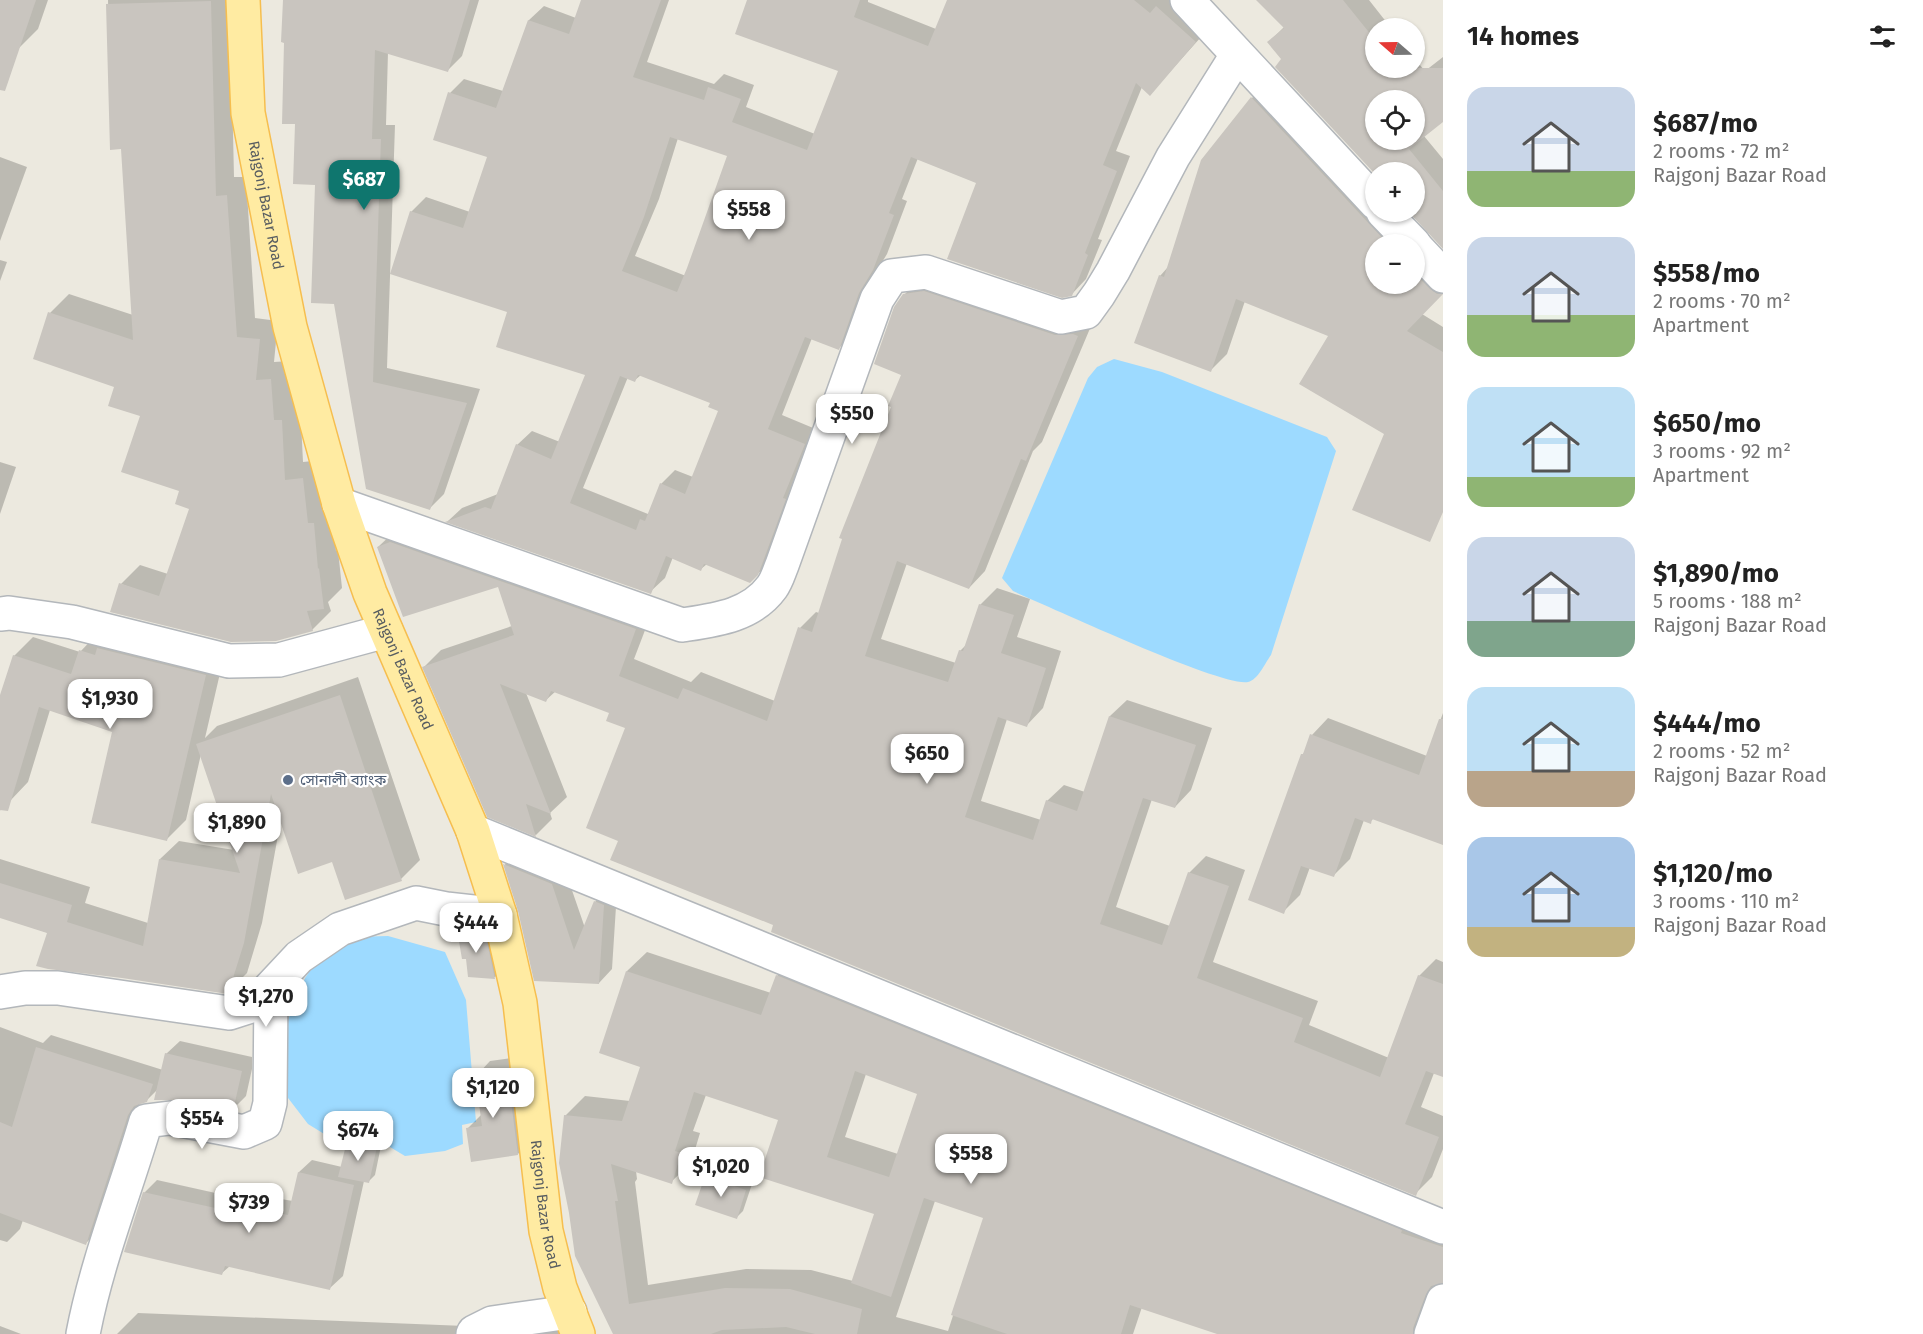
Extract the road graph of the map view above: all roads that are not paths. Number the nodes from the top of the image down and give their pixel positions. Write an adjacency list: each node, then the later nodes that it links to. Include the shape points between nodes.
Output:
1 (243, 0): 9 (main road, Rajgonj Bazar Road, via 248,113 290,327)
2 (1187, 0): 3 (street)
3 (1237, 55): 4 (street); 9 (street, via 1173,157 1113,271 1086,312 1061,317 926,272 892,276 877,299 782,565 772,586 750,609 717,620 682,625)
4 (1365, 192)
5 (1392, 222): 6 (street)
6 (1404, 234)
7 (1425, 257): 8 (street)
8 (1443, 276)
9 (339, 504): 11 (main road, Rajgonj Bazar Road)
10 (0, 614): 11 (street, via 72,622 229,661 279,660)
11 (386, 631): 12 (main road, Rajgonj Bazar Road)
12 (473, 831): 13 (main road, Rajgonj Bazar Road); 16 (street)
13 (500, 915): 14 (street, via 416,903 340,929 299,957); 18 (main road, Rajgonj Bazar Road, via 520,1003 546,1231 560,1288)
14 (271, 988): 15 (street, via 254,1005 229,1013 58,988); 19 (street, via 270,1103 265,1123 244,1132 170,1118 146,1121 91,1291)
15 (0, 992)
16 (1443, 1227)
17 (1443, 1301): 21 (street)
18 (574, 1323): 20 (street, via 492,1323)
19 (83, 1334)
20 (474, 1334)
21 (1431, 1334)

